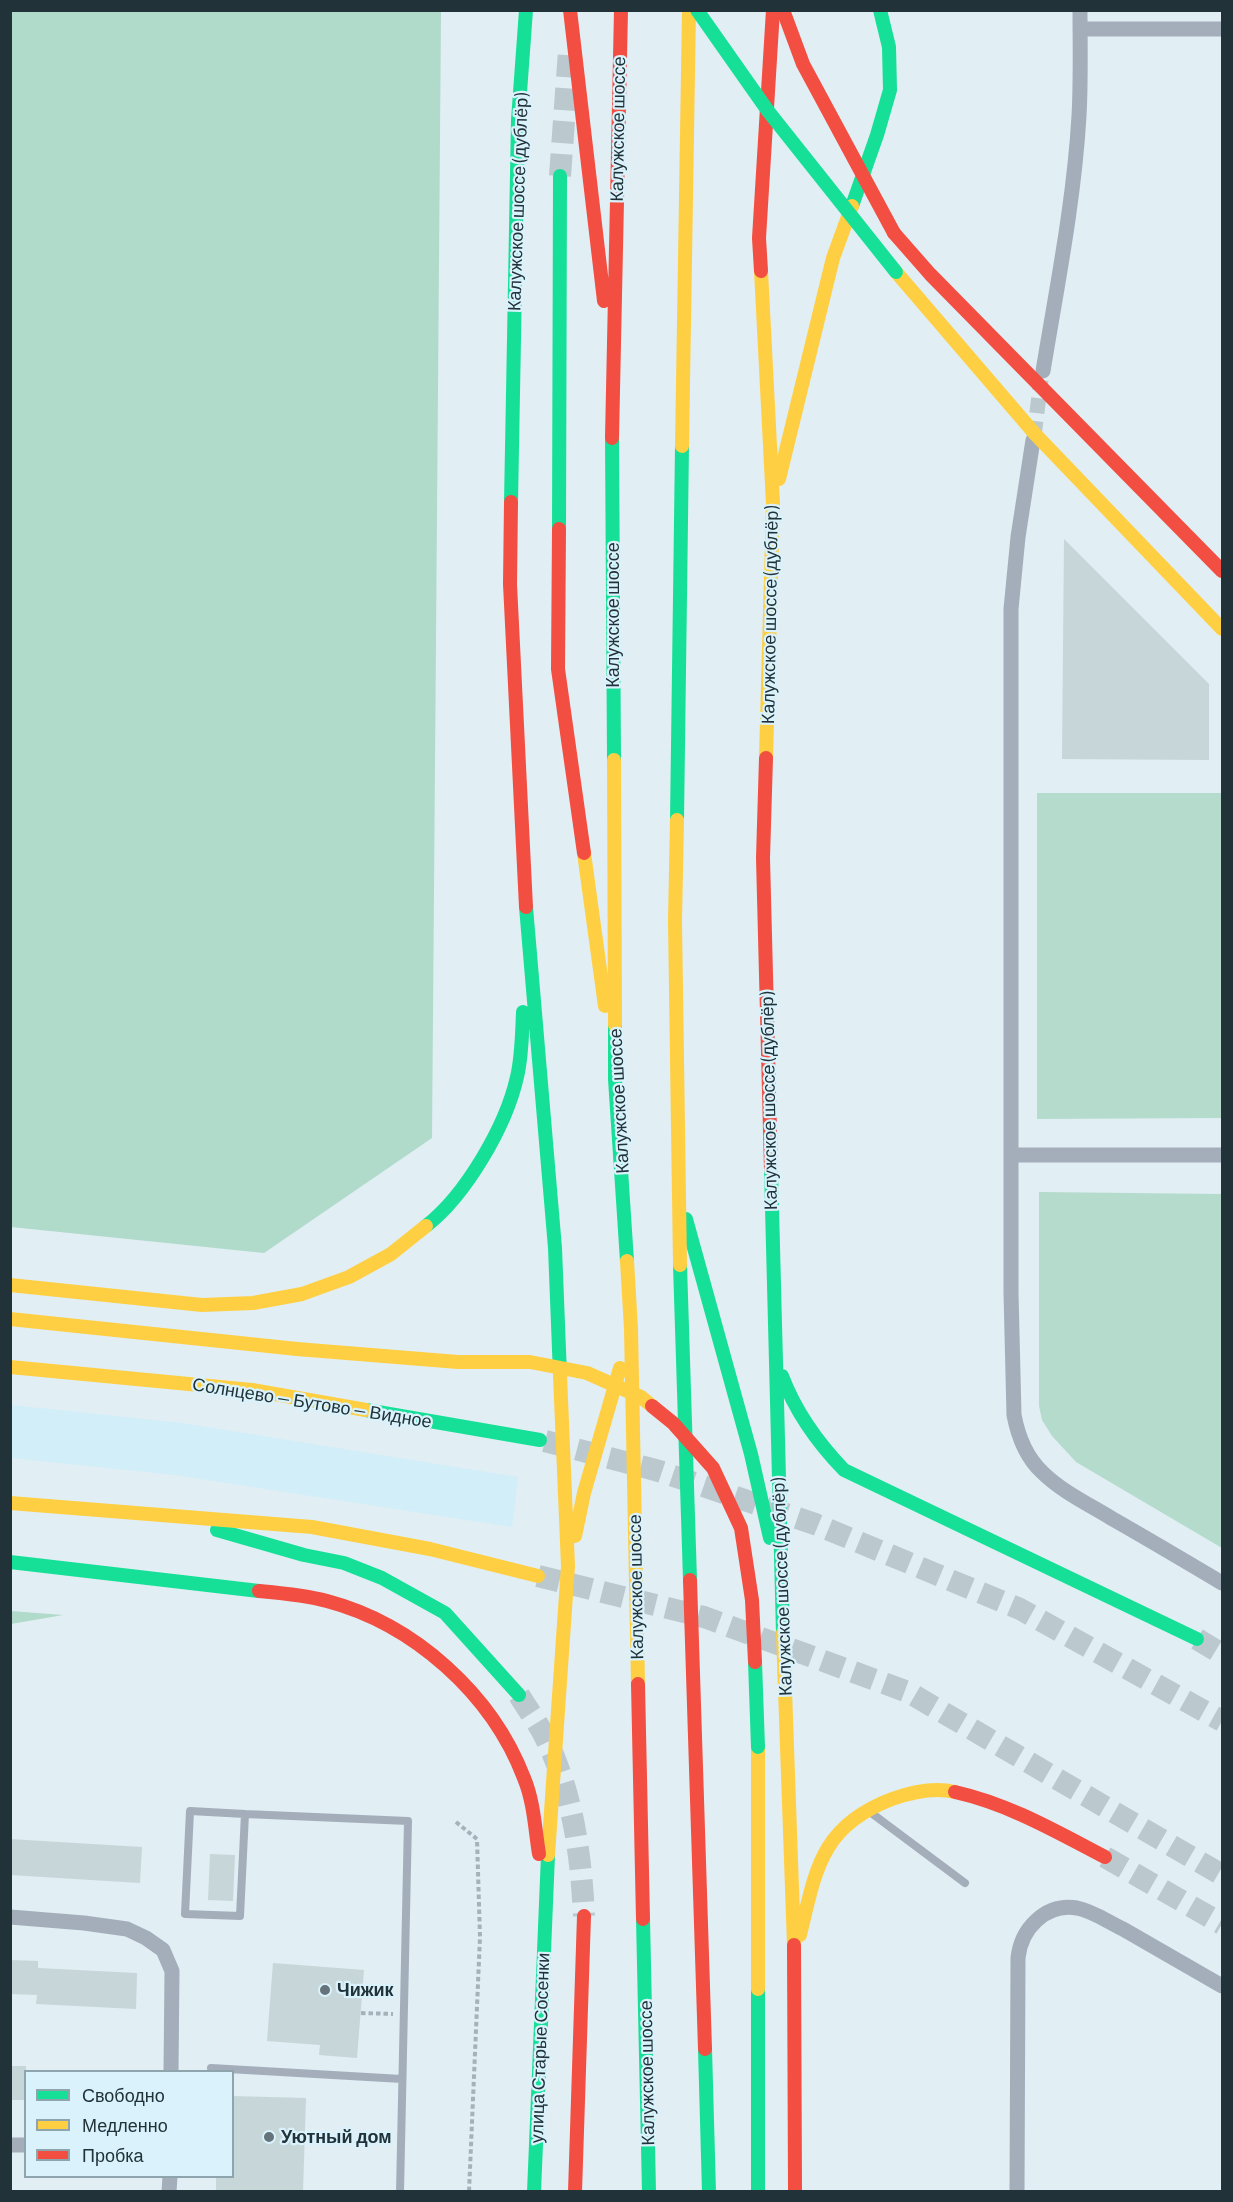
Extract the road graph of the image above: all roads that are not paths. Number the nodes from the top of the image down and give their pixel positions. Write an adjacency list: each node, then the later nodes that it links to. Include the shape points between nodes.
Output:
1 (526, 10): 19 (main road, Калужское шоссе (дублёр), via 518,120 510,584)
2 (570, 10): 14 (main road)
3 (621, 10): 14 (main road, Калужское шоссе)
4 (689, 10): 23 (main road, via 675,921)
5 (697, 10): 18 (main road, bridge, via 734,68 896,272 1035,434)
6 (773, 10): 16 (main road, Калужское шоссе (дублёр), via 759,238)
7 (783, 10): 17 (main road, bridge, via 803,64 894,233 930,274)
8 (880, 10): 16 (main road, via 890,47 890,90 833,258)
9 (1080, 10): 11 (street)
10 (1222, 28): 11 (street)
11 (1080, 29): 13 (street, via 1079,117)
12 (560, 176): 20 (main road, via 558,669)
13 (1043, 371)
14 (612, 377): 20 (main road, Калужское шоссе)
15 (1033, 440): 21 (street, via 1011,609)
16 (773, 504): 27 (main road, Калужское шоссе (дублёр), via 763,858)
17 (1219, 564)
18 (1222, 629)
19 (526, 912): 24 (main road, via 520,1061 512,1097 492,1142 443,1212 388,1257 299,1296 233,1306); 33 (main road, Калужское шоссе (дублёр), via 555,1248)
20 (615, 1079): 26 (main road, Калужское шоссе)
21 (1011, 1155): 22 (street); 35 (street, via 1014,1402 1021,1441 1034,1463 1051,1480)
22 (1222, 1155)
23 (678, 1186): 36 (main road, via 751,1454); 55 (main road)
24 (10, 1285)
25 (10, 1319): 56 (main road, bridge, via 297,1350 458,1362 530,1362 587,1373 640,1397 673,1423 713,1468 741,1528 752,1600 758,1747)
26 (631, 1329): 33 (main road, via 584,1493); 54 (main road, Калужское шоссе)
27 (776, 1358): 36 (main road, Калужское шоссе (дублёр)); 37 (main road, via 791,1402 817,1443 844,1470)
28 (10, 1367): 29 (main road, Солнцево — Бутово — Видное, via 252,1390)
29 (540, 1440)
30 (10, 1503): 31 (main road)
31 (172, 1518): 34 (main road, via 312,1527 430,1549); 38 (main road, via 344,1563 382,1578 445,1613)
32 (10, 1562): 43 (main road, via 329,1601 410,1638 455,1674 510,1744 525,1779 533,1814)
33 (568, 1566): 43 (main road, Калужское шоссе (дублёр))
34 (538, 1576)
35 (1222, 1583)
36 (781, 1586): 46 (main road, Калужское шоссе (дублёр))
37 (1197, 1638)
38 (519, 1695)
39 (866, 1810): 41 (main road, via 903,1795 934,1790 970,1794 1005,1807); 42 (lane); 46 (main road, via 840,1830 819,1864)
40 (245, 1814): 40 (lane, via 190,1812 185,1914 240,1916); 50 (lane, via 408,1821)
41 (1105, 1857)
42 (965, 1883)
43 (545, 1904): 52 (main road, улица Старые Сосенки)
44 (584, 1916): 53 (main road)
45 (10, 1917): 49 (street, via 126,1929 163,1950 172,1971)
46 (794, 1957): 57 (main road, Калужское шоссе (дублёр))
47 (1222, 1986): 58 (street, via 1084,1909 1055,1910 1029,1927 1018,1958)
48 (211, 2068): 50 (lane)
49 (171, 2070)
50 (402, 2079): 51 (lane)
51 (400, 2192)
52 (534, 2192)
53 (575, 2192)
54 (649, 2192)
55 (709, 2192)
56 (758, 2192)
57 (795, 2192)
58 (1017, 2192)

